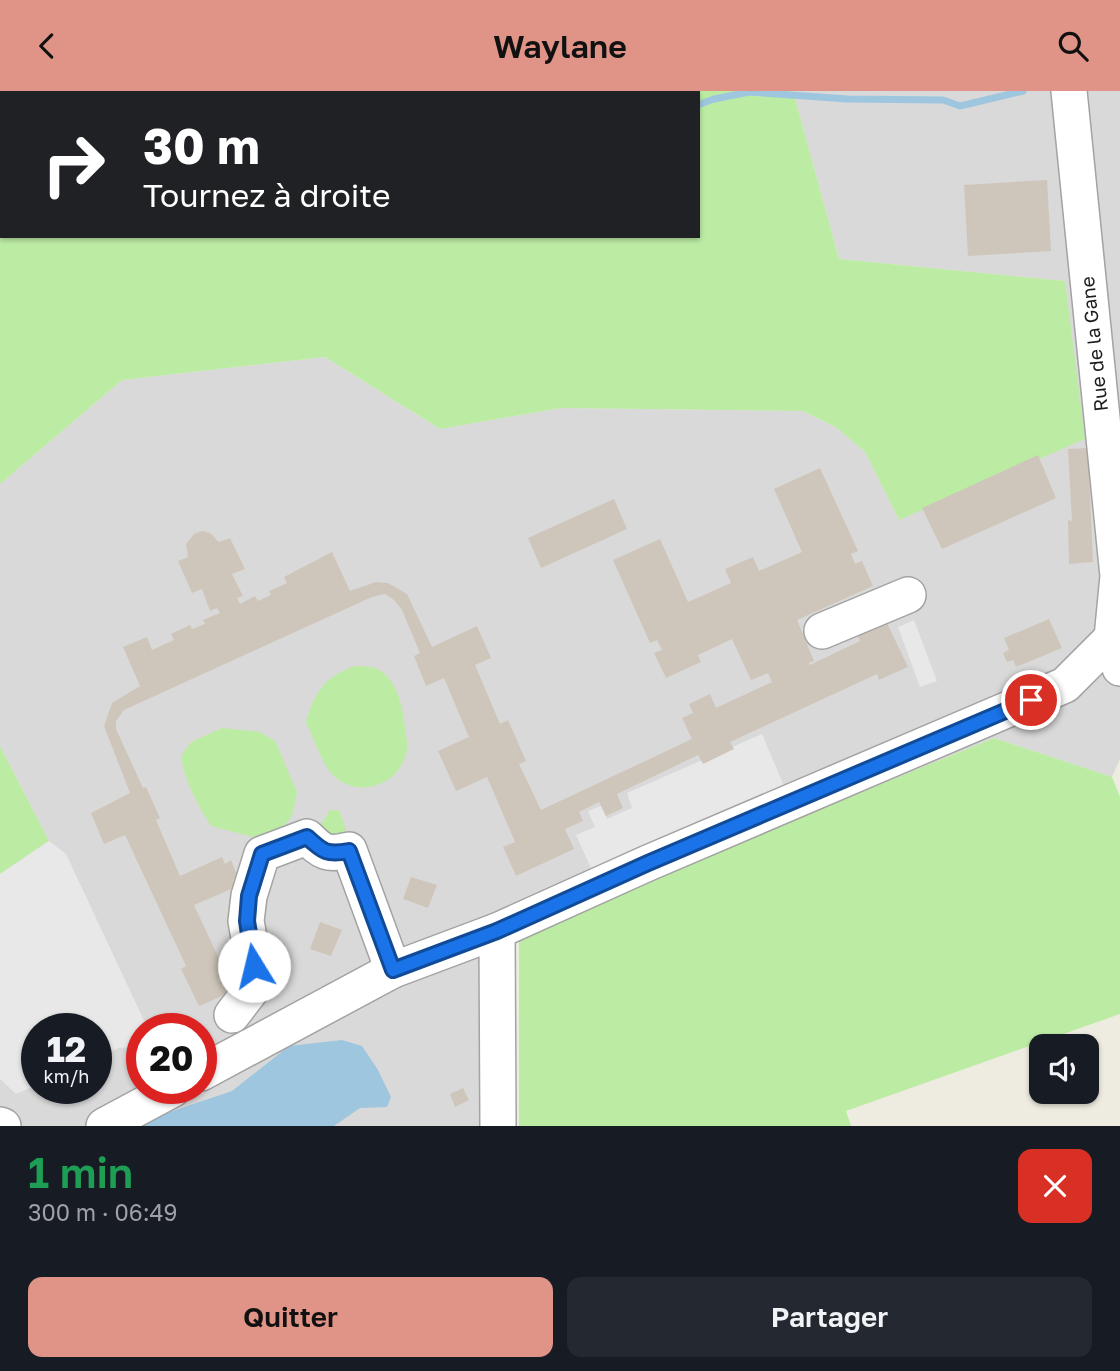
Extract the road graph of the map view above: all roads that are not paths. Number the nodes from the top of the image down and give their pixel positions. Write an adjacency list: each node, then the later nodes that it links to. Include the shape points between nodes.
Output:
1 (1069, 91): 4 (street, Rue de la Gane, via 1118,576)
2 (908, 595): 3 (street)
3 (822, 631)
4 (1116, 653): 5 (street, via 1065,685)
5 (497, 931): 6 (street); 11 (street)
6 (393, 970): 7 (street, via 349,851 331,854 307,837 262,854 249,896 247,921 254,966 252,989); 8 (street)
7 (232, 1016)
8 (217, 1064)
9 (145, 1104): 10 (street)
10 (104, 1126)
11 (498, 1126)

